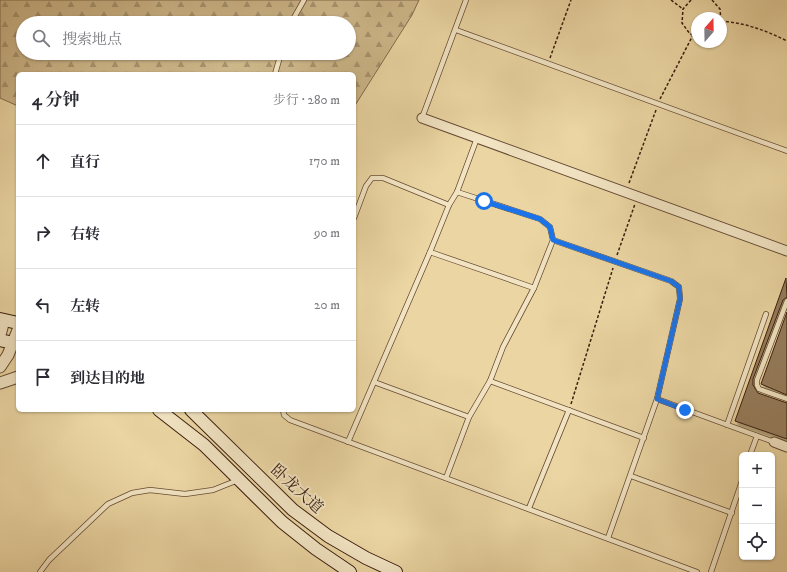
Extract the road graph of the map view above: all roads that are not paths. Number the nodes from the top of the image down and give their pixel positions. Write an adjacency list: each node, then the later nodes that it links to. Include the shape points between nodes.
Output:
1 (304, 0): 3 (lane)
2 (466, 0): 4 (lane)
3 (295, 16)
4 (456, 30): 7 (lane); 9 (lane)
5 (279, 60): 6 (lane)
6 (276, 72)
7 (422, 118): 8 (street)
8 (477, 138): 10 (lane); 14 (street)
9 (787, 150)
10 (457, 192): 11 (lane); 13 (lane, via 540,219 550,227)
11 (449, 205): 12 (lane, via 383,178 372,178 366,186); 15 (lane)
12 (356, 213)
13 (553, 240): 16 (lane); 29 (lane, via 671,281 679,287 680,299)
14 (787, 251)
15 (430, 252): 16 (lane); 27 (lane)
16 (534, 288): 26 (lane, via 503,348)
17 (787, 301): 30 (lane, via 757,380 759,389)
18 (766, 314): 36 (lane)
19 (2, 320): 20 (main road); 21 (street)
20 (16, 323)
21 (0, 335)
22 (0, 340): 23 (main road)
23 (16, 344): 24 (street)
24 (0, 367)
25 (16, 378): 28 (street)
26 (490, 381): 31 (lane); 35 (lane)
27 (374, 382): 35 (lane); 39 (lane)
28 (0, 383)
29 (657, 399): 36 (lane); 38 (lane)
30 (787, 400)
31 (569, 410): 38 (lane); 47 (lane)
32 (162, 412): 45 (main road, 卧龙大道, via 204,445)
33 (194, 412): 52 (main road, 卧龙大道, via 293,510 328,536)
34 (283, 412): 39 (lane, via 290,420)
35 (468, 417): 44 (lane)
36 (727, 425): 37 (lane)
37 (757, 436): 40 (lane); 42 (lane)
38 (644, 438): 43 (lane)
39 (348, 442): 44 (lane)
40 (774, 442): 41 (street)
41 (787, 447)
42 (751, 452)
43 (631, 476): 48 (lane); 49 (lane)
44 (446, 478): 47 (lane)
45 (239, 479): 50 (lane, via 212,490 186,494 150,490 108,504 49,560); 51 (main road, 卧龙大道, via 282,522)
46 (740, 488): 48 (lane)
47 (528, 508): 49 (lane)
48 (732, 512): 54 (lane)
49 (608, 538): 53 (lane)
50 (40, 572)
51 (350, 572)
52 (396, 572)
53 (698, 572)
54 (711, 572)

